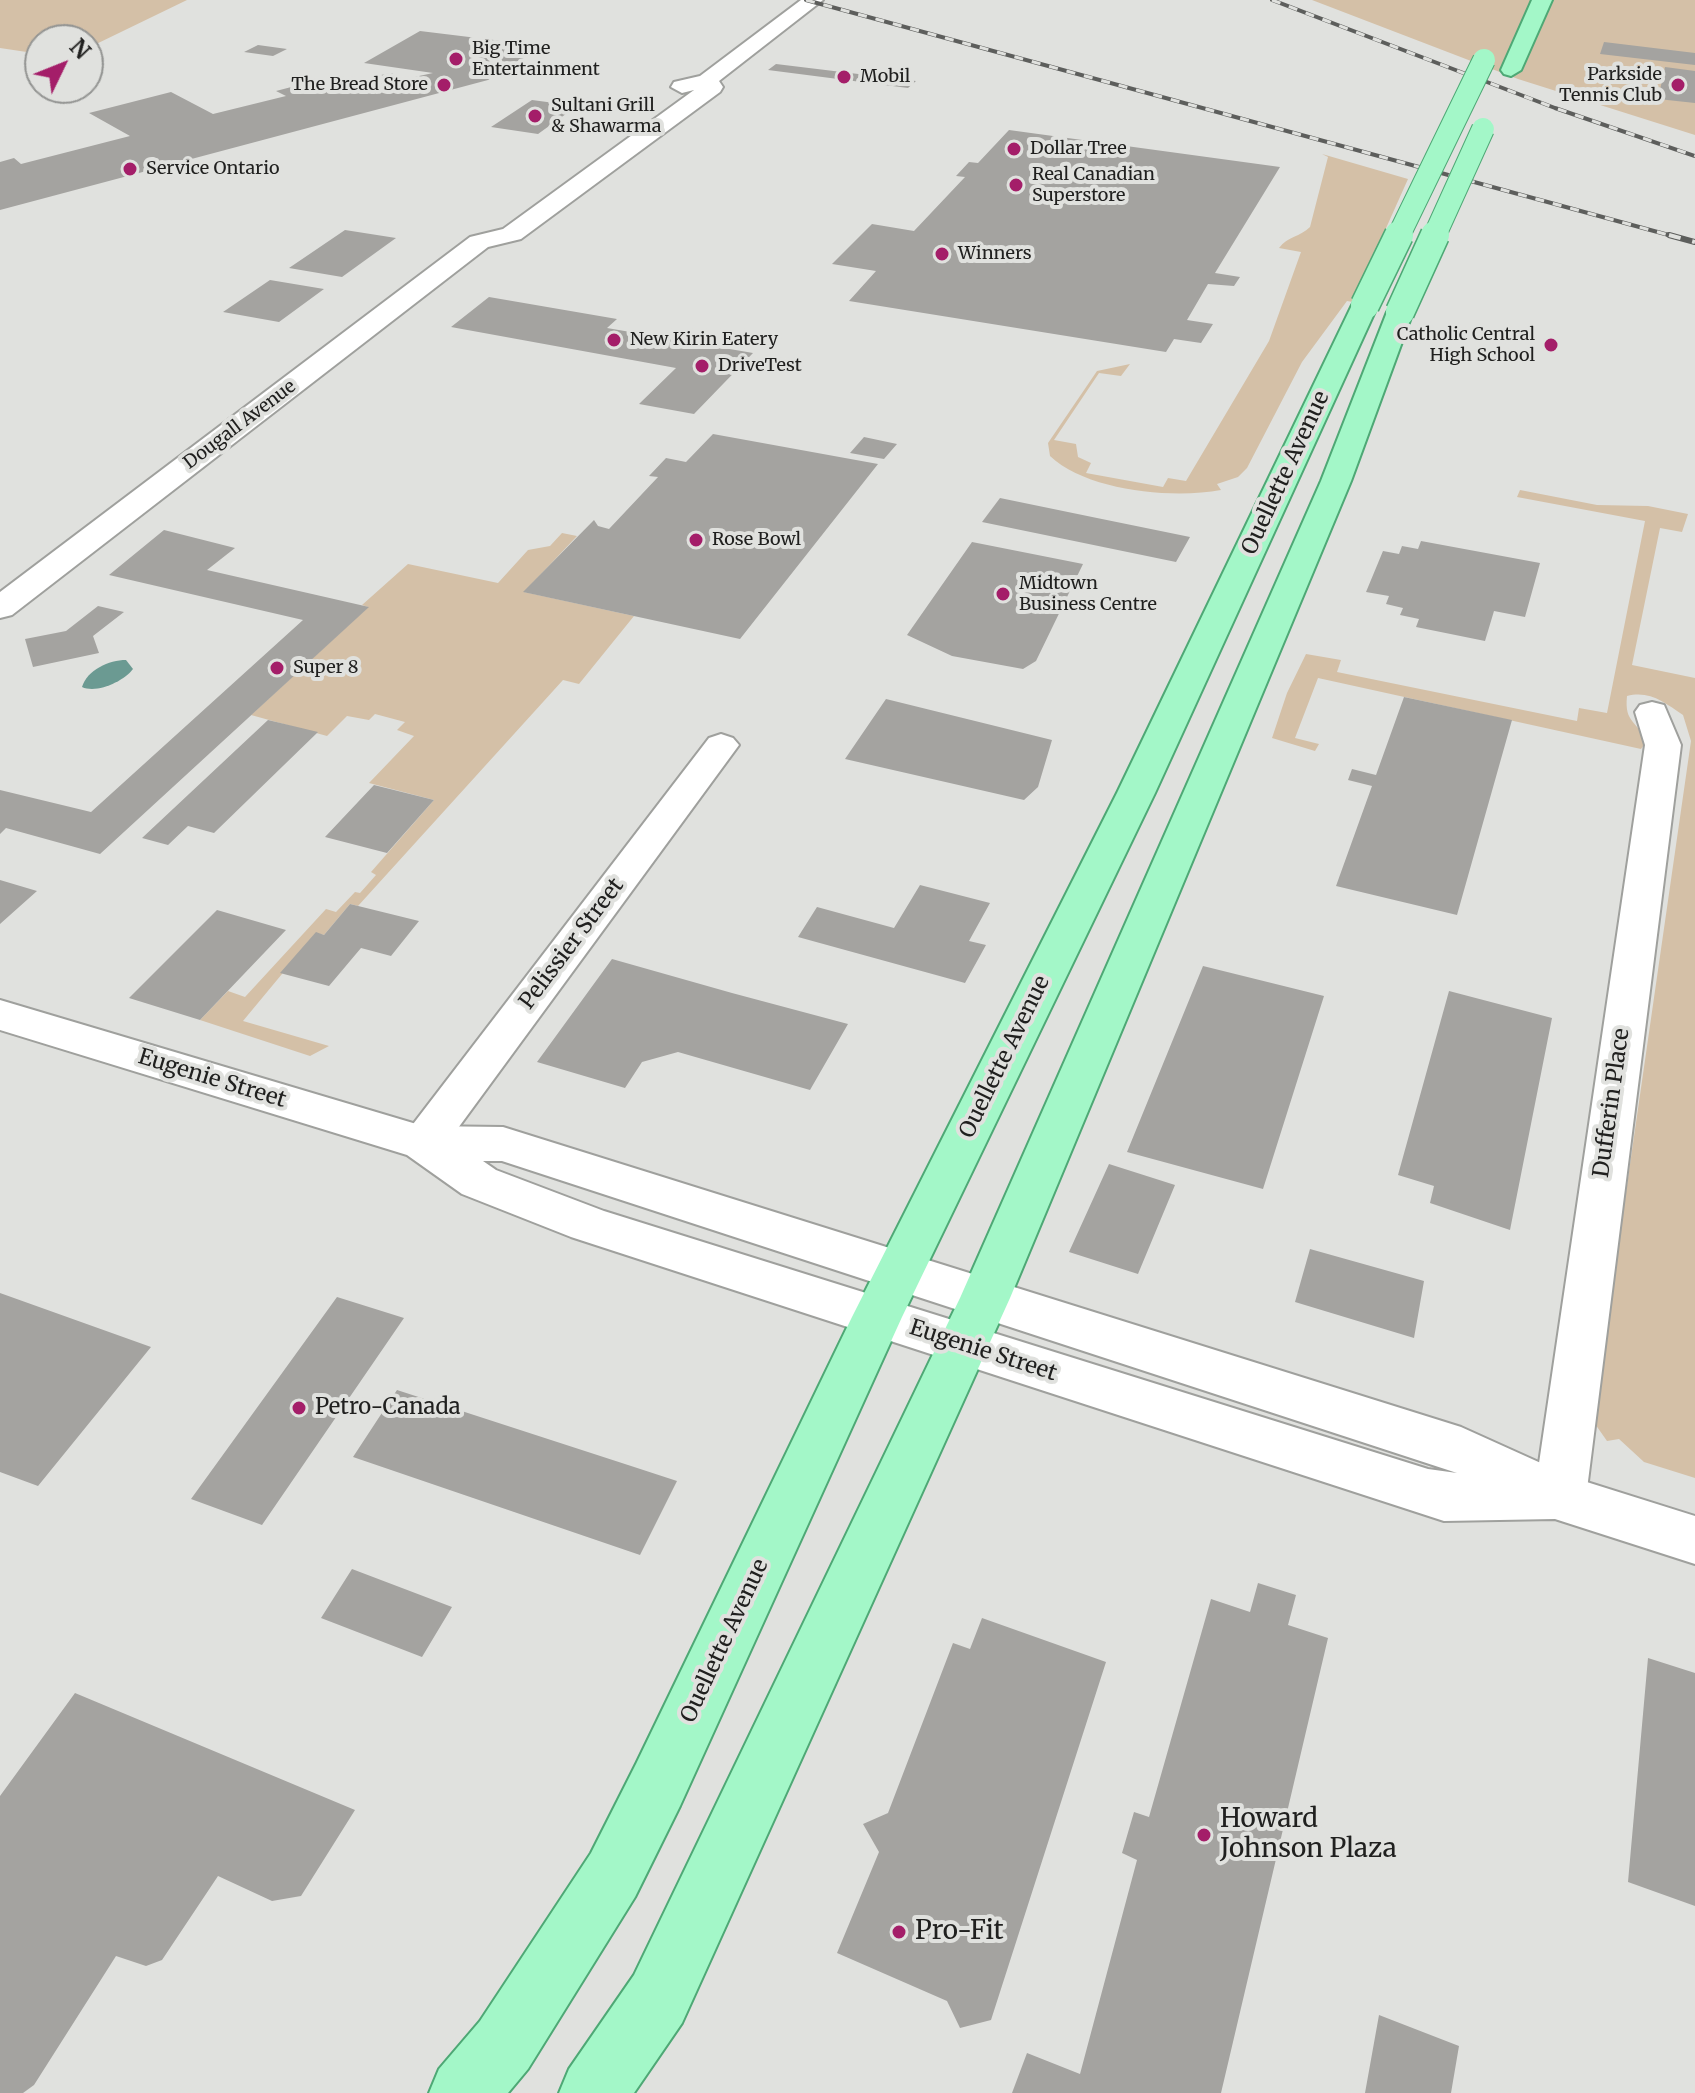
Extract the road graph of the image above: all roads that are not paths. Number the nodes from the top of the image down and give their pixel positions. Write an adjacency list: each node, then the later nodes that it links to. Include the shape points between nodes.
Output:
1 (813, 0): 5 (street, Dougall Avenue, via 707,80 712,87 512,234 479,242)
2 (1542, 0): 4 (main road, Ouellette Avenue, bridge, via 1497,99)
3 (1496, 36): 4 (main road, Ouellette Avenue, bridge)
4 (1382, 309): 10 (main road, Ouellette Avenue); 11 (main road, Ouellette Avenue, via 1336,481)
5 (0, 608)
6 (1652, 712): 12 (street, Dufferin Place, via 1663,745)
7 (721, 745): 9 (street, Pelissier Street)
8 (0, 1015): 9 (street, Eugenie Street)
9 (423, 1143): 10 (street, Eugenie Street, via 479,1182 588,1224)
10 (888, 1294): 11 (street, Eugenie Street); 14 (main road, Ouellette Avenue, via 613,1875 504,2045)
11 (974, 1321): 12 (street, Eugenie Street, via 1444,1497); 15 (main road, Ouellette Avenue, via 658,1999)
12 (1560, 1497): 13 (street, Eugenie Street)
13 (1695, 1540)
14 (463, 2093)
15 (593, 2093)

